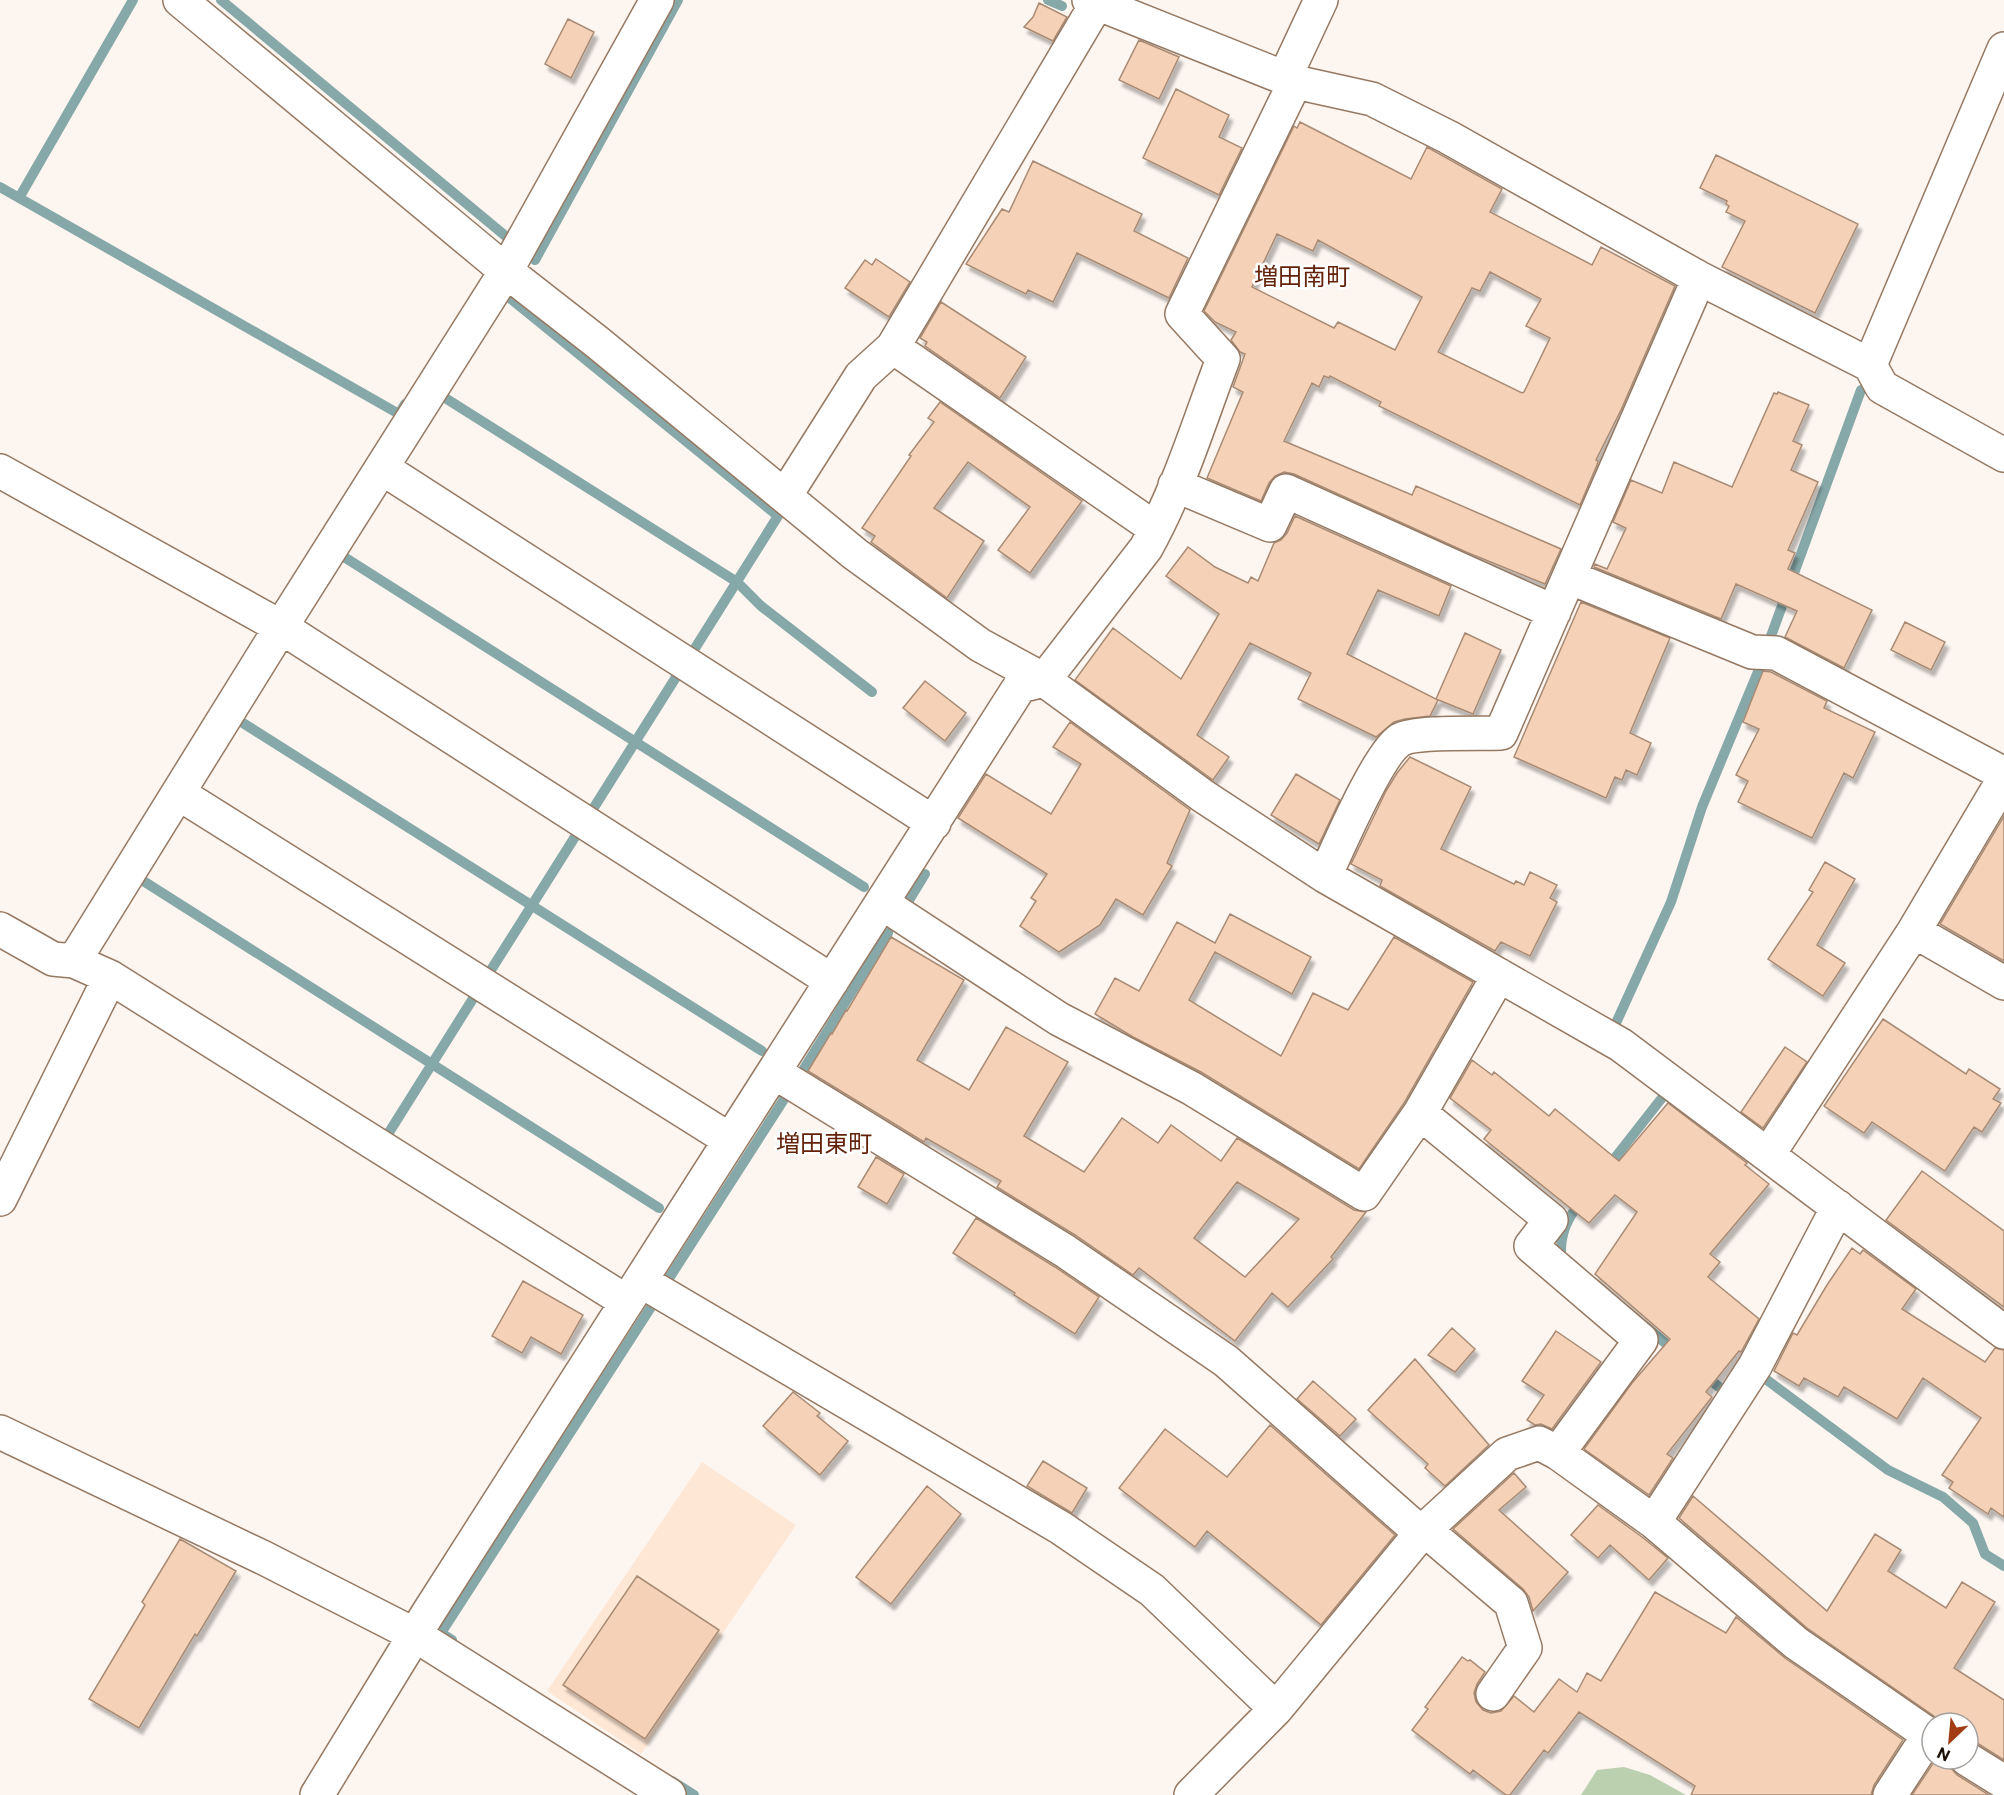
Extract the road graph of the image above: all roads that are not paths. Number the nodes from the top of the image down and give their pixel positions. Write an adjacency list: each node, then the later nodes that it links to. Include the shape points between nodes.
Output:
1 (180, 0): 7 (street)
2 (657, 0): 7 (street)
3 (1320, 0): 6 (street)
4 (1093, 2): 6 (street); 9 (street)
5 (2004, 49): 10 (street)
6 (1290, 79): 8 (street, via 1372,99 1448,137); 14 (street, via 1182,314 1223,359)
7 (506, 271): 12 (street); 15 (street)
8 (1699, 278): 10 (street); 17 (street)
9 (893, 347): 15 (street, via 861,376); 16 (street)
10 (1870, 365): 11 (street, via 1882,387)
11 (2004, 455)
12 (382, 468): 19 (street); 23 (street)
13 (0, 471): 19 (street)
14 (1175, 484): 16 (street); 18 (street, via 1270,525 1286,491)
15 (785, 496): 20 (street, via 855,554 980,645)
16 (1156, 529): 20 (street, via 1146,548)
17 (1569, 578): 18 (street); 21 (street, via 1752,652 1776,653)
18 (1554, 612): 24 (street, via 1500,733 1426,734 1400,740 1381,762)
19 (281, 627): 22 (street); 31 (street)
20 (1044, 680): 23 (street, via 1020,686); 24 (street, via 1203,796)
21 (2004, 776): 27 (street)
22 (178, 794): 28 (street); 35 (street)
23 (934, 823): 25 (street)
24 (1325, 876): 29 (street)
25 (882, 903): 31 (street); 34 (street, via 1059,1018 1191,1088 1364,1194)
26 (0, 929): 28 (street, via 53,959)
27 (1914, 931): 32 (street); 36 (street)
28 (74, 961): 30 (street)
29 (1499, 975): 34 (street); 36 (street, via 1621,1044)
30 (110, 977): 37 (street); 39 (street)
31 (832, 981): 33 (street)
32 (2004, 983)
33 (774, 1072): 35 (street); 44 (street, via 1065,1251 1226,1361)
34 (1420, 1113): 42 (street, via 1551,1220 1531,1246 1641,1340)
35 (730, 1140): 39 (street)
36 (1768, 1155): 38 (street)
37 (0, 1199)
38 (1838, 1207): 40 (street); 43 (street, via 1755,1366)
39 (634, 1292): 45 (street); 47 (street, via 1070,1534 1152,1590)
40 (2004, 1332)
41 (0, 1432): 45 (street)
42 (1558, 1453): 43 (street); 44 (street, via 1539,1443 1507,1454)
43 (1654, 1522): 48 (street, via 1796,1643)
44 (1423, 1531): 46 (street, via 1511,1604 1525,1648); 47 (street)
45 (415, 1635): 52 (street); 53 (street)
46 (1493, 1694)
47 (1276, 1709): 54 (street)
48 (1920, 1728)
49 (1920, 1752): 55 (street)
50 (1980, 1767): 51 (street)
51 (2004, 1782)
52 (317, 1795)
53 (669, 1795)
54 (1191, 1795)
55 (1890, 1795)

